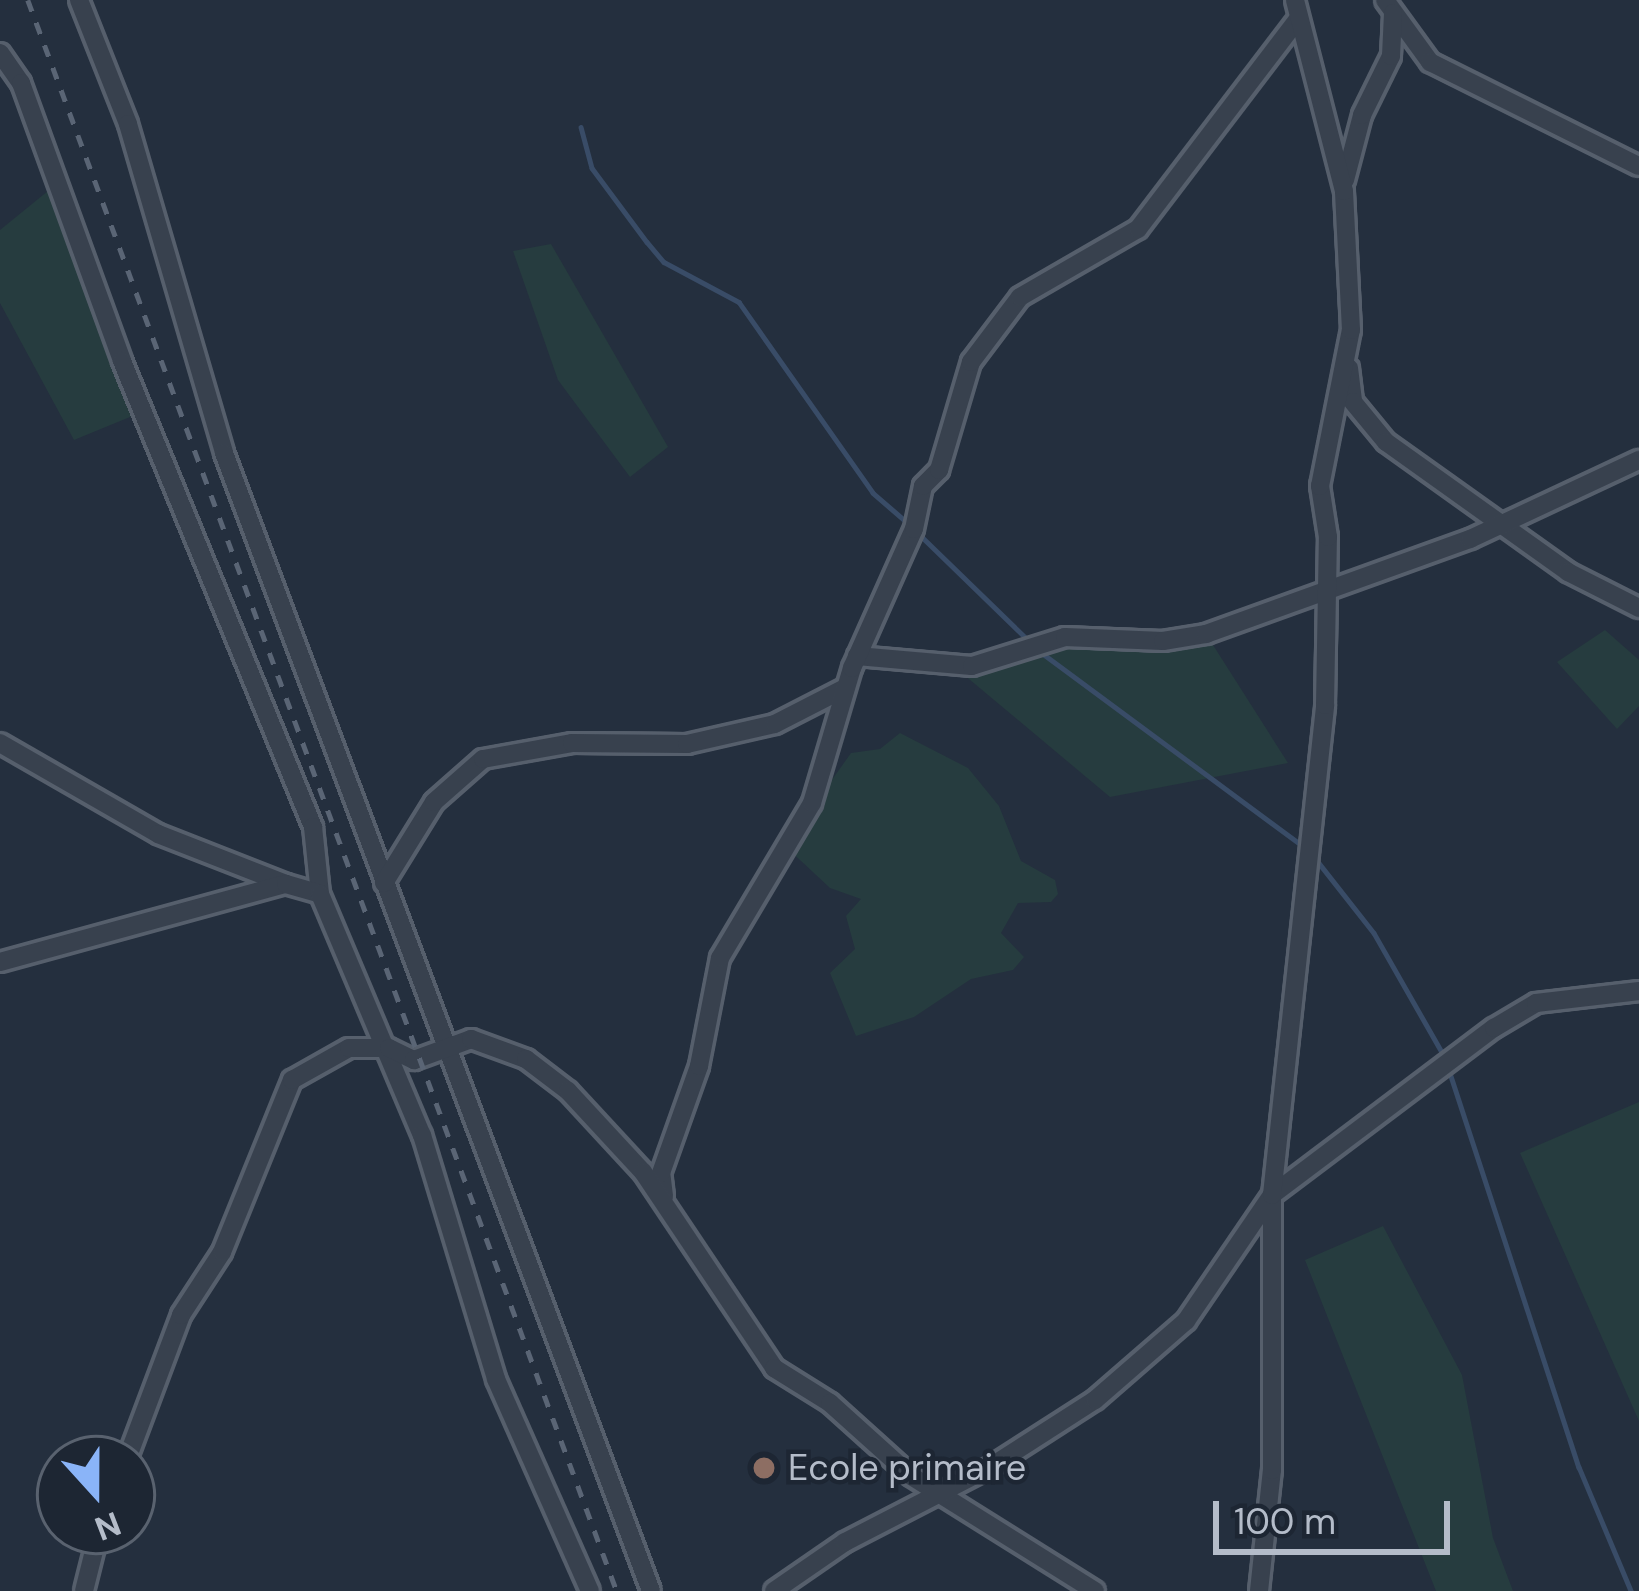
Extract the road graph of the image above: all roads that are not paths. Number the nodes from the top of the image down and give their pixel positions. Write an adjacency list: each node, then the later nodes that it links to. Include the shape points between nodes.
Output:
1 (79, 0): 16 (street, via 128,124 224,453)
2 (1390, 4): 5 (street, via 1430,62); 6 (street, via 1391,56 1362,115)
3 (1296, 10): 6 (street); 12 (street, via 1138,229 1054,271 990,329)
4 (0, 53): 17 (street, via 21,83 122,361 313,827)
5 (1639, 166)
6 (1344, 191): 7 (street)
7 (1349, 363): 9 (street, via 1361,419); 10 (street, via 1323,445)
8 (1639, 460): 9 (street)
9 (1497, 524): 10 (street); 11 (street)
10 (1328, 590): 12 (street, via 1252,622 1162,641 1065,638 972,665); 22 (street, via 1318,792)
11 (1639, 608)
12 (857, 656): 13 (street)
13 (845, 688): 16 (street, via 775,724 687,744 572,743 483,759 434,802); 23 (street, via 812,803 720,958 699,1066 661,1173)
14 (0, 743): 15 (street, via 158,834)
15 (286, 884): 17 (street); 18 (street)
16 (384, 884): 20 (street)
17 (320, 894): 21 (street)
18 (0, 962)
19 (1639, 991): 22 (street, via 1536,1003)
20 (448, 1042): 21 (street, via 414,1060); 23 (street, via 486,1042 526,1059 568,1091); 29 (street)
21 (389, 1048): 24 (street, via 330,1054 302,1070 282,1095 222,1252 167,1348); 28 (street, via 496,1379)
22 (1272, 1195): 25 (street, via 1161,1347 1033,1441); 32 (street, via 1272,1470)
23 (664, 1196): 25 (street, via 774,1368)
24 (136, 1435)
25 (937, 1493): 30 (street); 31 (street)
26 (92, 1555): 27 (street)
27 (83, 1590)
28 (590, 1591)
29 (651, 1591)
30 (775, 1591)
31 (1095, 1591)
32 (1259, 1591)

